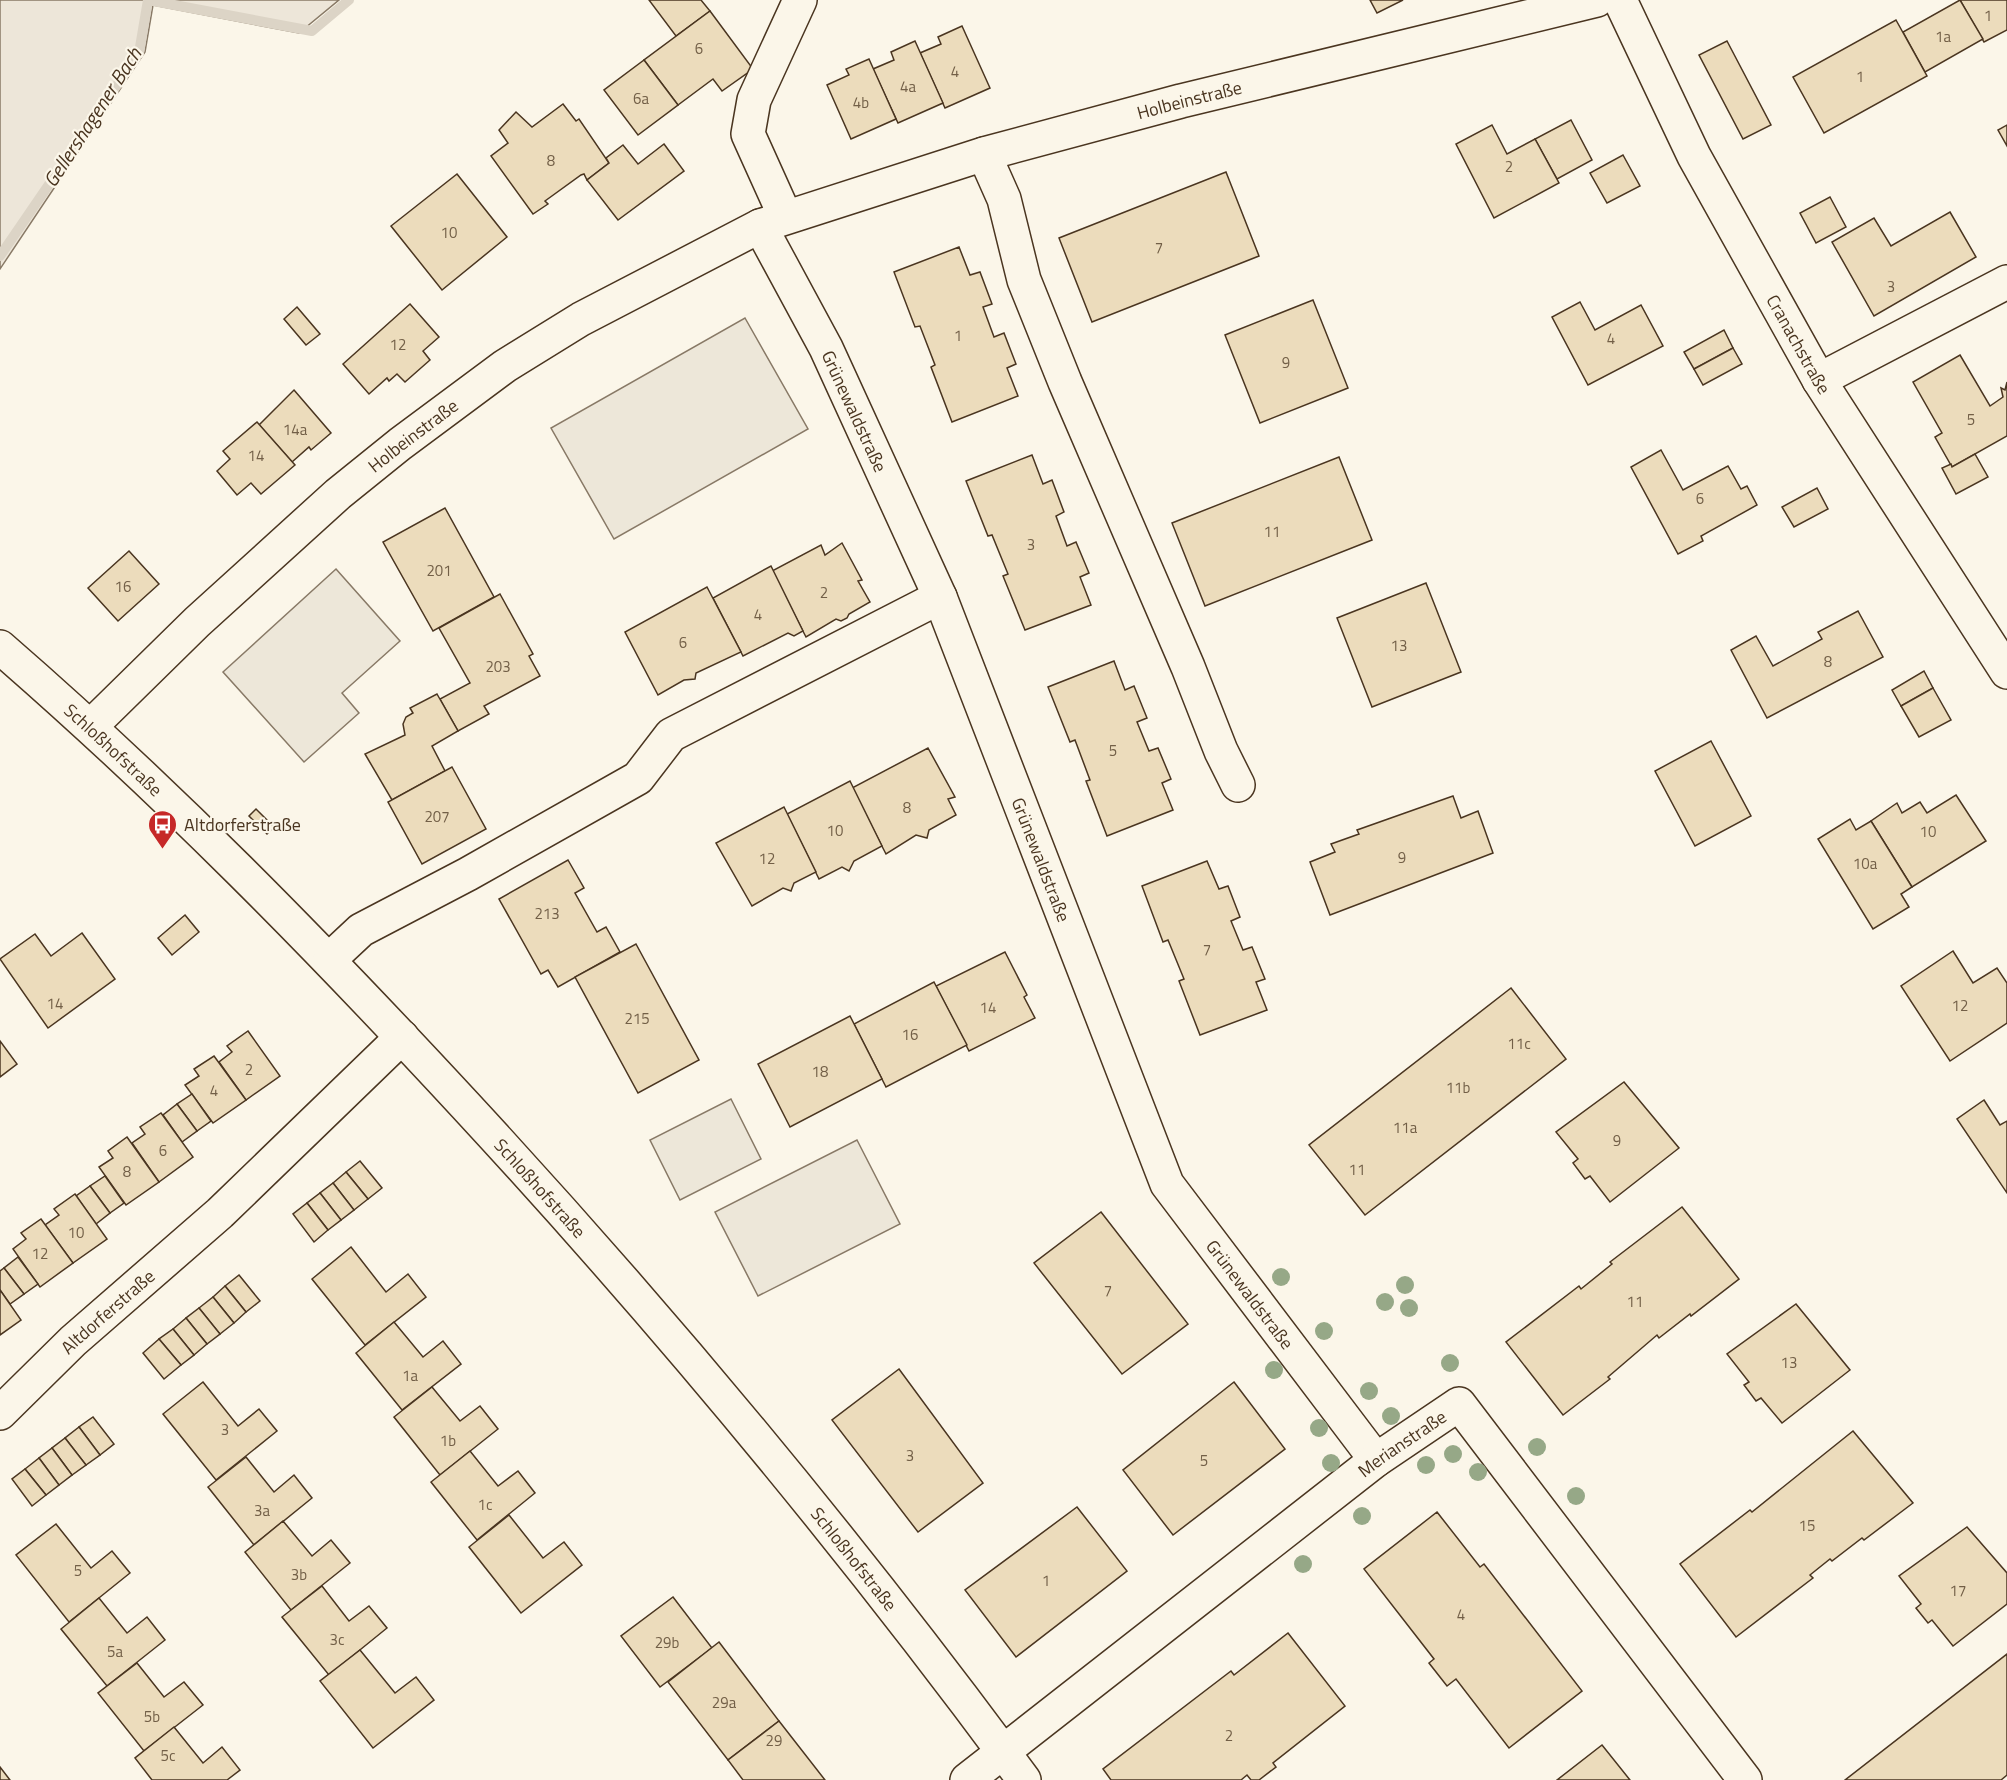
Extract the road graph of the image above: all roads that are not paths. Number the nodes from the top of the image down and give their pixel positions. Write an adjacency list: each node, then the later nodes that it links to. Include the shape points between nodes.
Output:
1 (800, 0): 5 (street, via 754,100 748,134)
2 (1598, 0): 4 (street, Holbeinstraße, via 1181,101)
3 (1620, 0): 7 (street, Cranachstraße, via 1694,156)
4 (984, 154): 5 (street, Holbeinstraße); 12 (street, via 1004,200 1024,280)
5 (772, 221): 8 (street, Grünewaldstraße); 11 (street, Holbeinstraße, via 581,319 505,366 338,494 197,622)
6 (2007, 282): 7 (street)
7 (1820, 380): 10 (street, Cranachstraße)
8 (939, 597): 13 (street, via 671,735 638,778 361,930); 16 (street, Grünewaldstraße, via 1167,1184)
9 (0, 647): 11 (street, Schloßhofstraße)
10 (2002, 655)
11 (91, 726): 13 (street, Schloßhofstraße)
12 (1238, 785)
13 (330, 959): 14 (street, Schloßhofstraße)
14 (402, 1037): 15 (street, Altdorferstraße, via 220,1213 73,1341); 17 (street, Schloßhofstraße, via 600,1253 759,1438)
15 (0, 1413)
16 (1376, 1460): 17 (street, Merianstraße); 20 (street, Merianstraße, via 1459,1404)
17 (1004, 1753): 18 (street); 19 (street, Schloßhofstraße)
18 (968, 1780)
19 (1024, 1780)
20 (1745, 1780)

